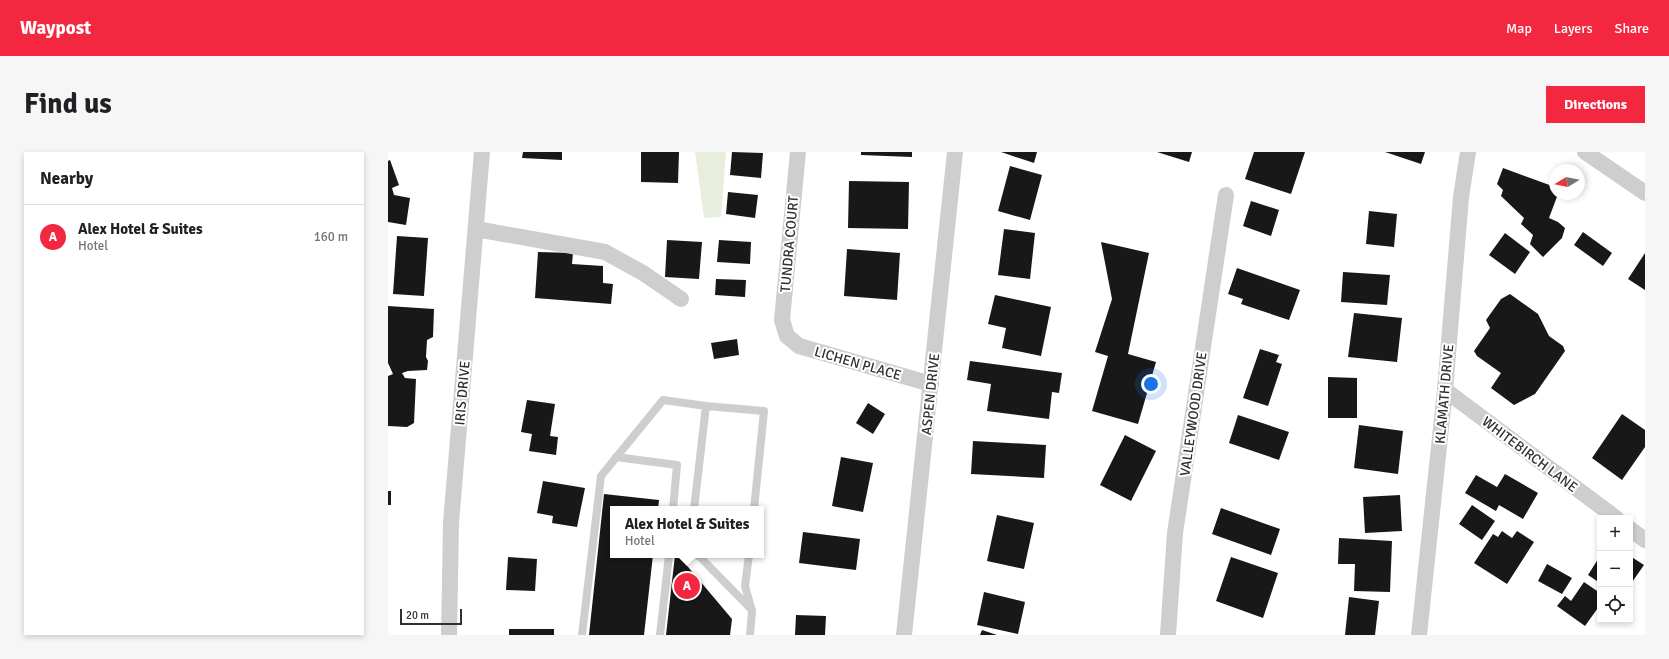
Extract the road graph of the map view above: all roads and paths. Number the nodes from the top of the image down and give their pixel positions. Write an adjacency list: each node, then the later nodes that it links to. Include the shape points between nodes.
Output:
1 (482, 152): 8 (street, IRIS DRIVE)
2 (798, 152): 10 (street, TUNDRA COURT, via 782,320)
3 (955, 152): 11 (street, ASPEN DRIVE)
4 (1468, 152): 12 (street, KLAMATH DRIVE, via 1461,197)
5 (1585, 152): 6 (street)
6 (1644, 190)
7 (1226, 195): 30 (street, VALLEYWOOD DRIVE, via 1175,532)
8 (476, 229): 9 (street, via 605,252 643,272); 25 (street, IRIS DRIVE, via 451,523)
9 (681, 299)
10 (787, 336): 11 (street, LICHEN PLACE, via 799,346)
11 (931, 384): 29 (street, ASPEN DRIVE)
12 (1445, 390): 18 (street, WHITEBIRCH LANE); 31 (street, KLAMATH DRIVE)
13 (706, 406): 14 (lane, via 662,400); 16 (lane); 17 (lane, via 764,411)
14 (616, 457): 15 (lane, via 677,465); 26 (lane, via 601,476)
15 (673, 506)
16 (694, 506)
17 (754, 506)
18 (1612, 515)
19 (1633, 531): 20 (street)
20 (1645, 540)
21 (669, 558): 27 (lane)
22 (701, 558): 24 (lane)
23 (749, 558): 24 (lane, via 745,586)
24 (752, 611): 28 (lane)
25 (449, 635)
26 (582, 635)
27 (660, 635)
28 (750, 635)
29 (904, 635)
30 (1168, 635)
31 (1419, 635)

